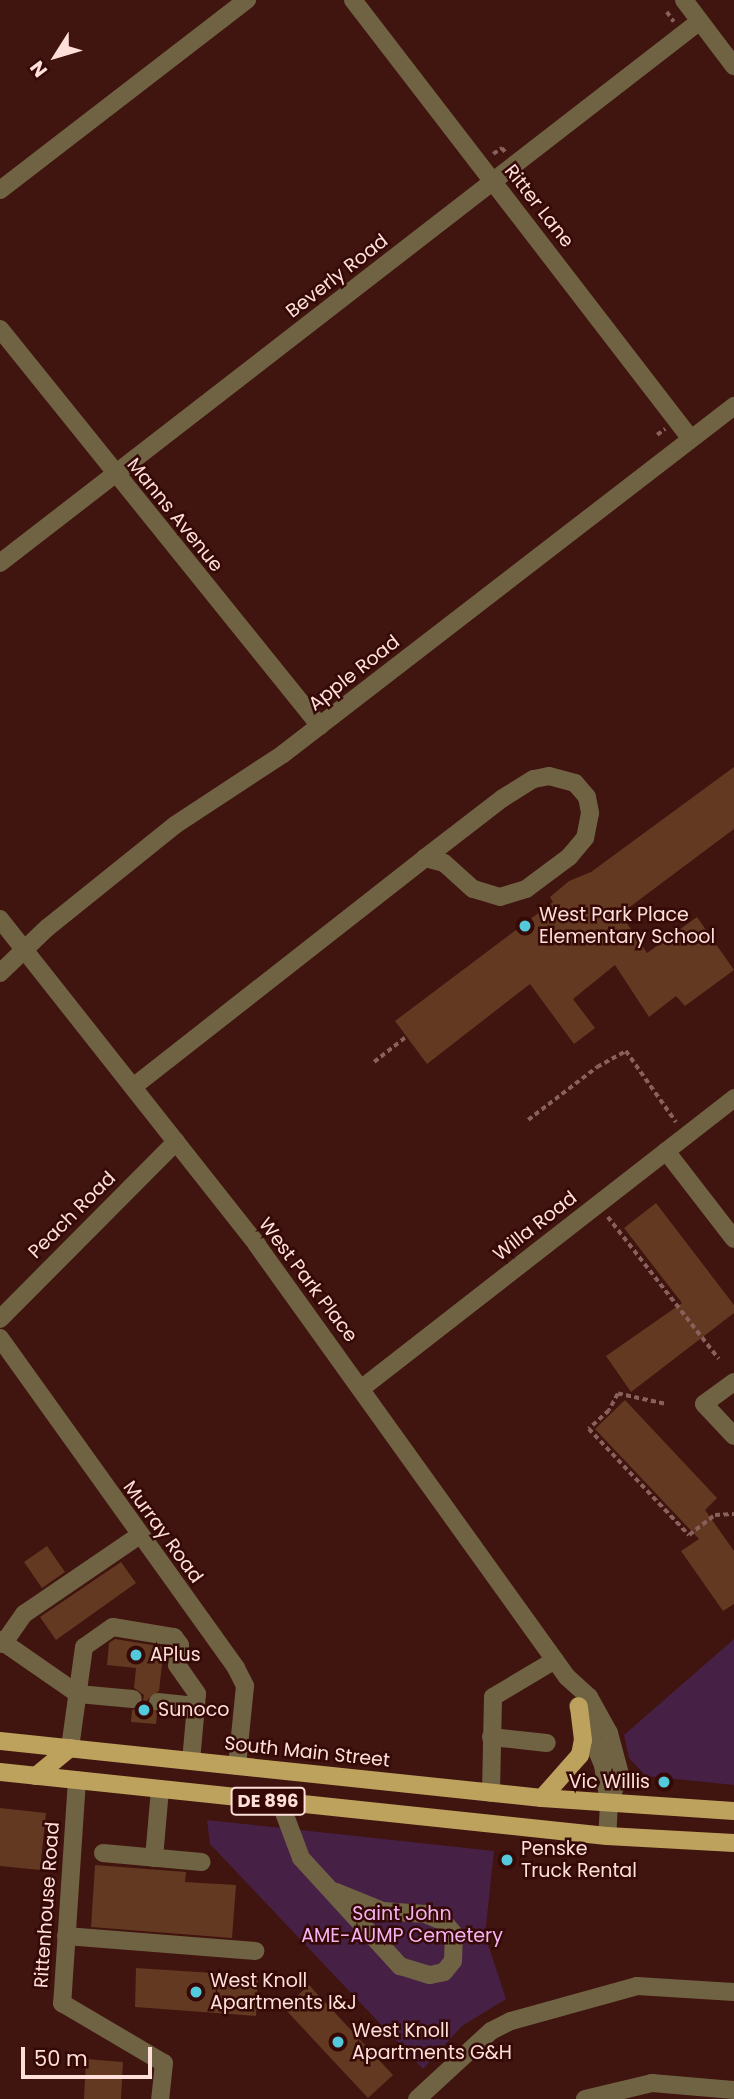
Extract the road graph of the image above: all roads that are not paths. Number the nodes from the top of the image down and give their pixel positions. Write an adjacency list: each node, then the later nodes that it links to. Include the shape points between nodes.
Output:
1 (247, 0): 7 (street)
2 (353, 0): 6 (street, Ritter Lane)
3 (684, 0): 4 (street)
4 (700, 21): 5 (street); 6 (street, Beverly Road)
5 (734, 66)
6 (493, 181): 10 (street, Ritter Lane); 11 (street, Beverly Road)
7 (0, 190)
8 (0, 329): 11 (street, Manns Avenue)
9 (734, 406): 10 (street, Apple Road)
10 (691, 439): 13 (street, Apple Road)
11 (115, 474): 12 (street, Beverly Road); 13 (street, Manns Avenue)
12 (0, 564)
13 (320, 726): 16 (street, Apple Road, via 175,825)
14 (425, 858): 14 (street, via 534,779 563,778 587,797 590,813 585,838 569,857 526,889 500,897 473,889 444,863); 18 (street)
15 (0, 919): 16 (street, West Park Place)
16 (24, 950): 17 (street, Apple Road); 18 (street, West Park Place)
17 (0, 974)
18 (132, 1087): 20 (street, West Park Place)
19 (734, 1098): 21 (street, Willa Road)
20 (176, 1142): 23 (street, Peach Road); 26 (street, West Park Place)
21 (666, 1151): 22 (street); 26 (street, Willa Road)
22 (734, 1239)
23 (0, 1319)
24 (0, 1338): 28 (street, Murray Road)
25 (734, 1382): 27 (street, via 704,1404)
26 (362, 1388): 30 (street, West Park Place)
27 (734, 1436)
28 (140, 1535): 29 (street, via 24,1614); 43 (street, Murray Road, via 245,1686)
29 (2, 1642): 32 (street)
30 (555, 1660): 31 (street, West Park Place); 37 (street, via 493,1697)
31 (567, 1677): 36 (street, West Park Place); 51 (street, West Park Place, via 589,1697 609,1733 620,1774)
32 (78, 1694): 33 (street); 35 (street, via 84,1647 113,1627 174,1637 180,1645 177,1665 197,1694); 40 (street)
33 (133, 1699)
34 (158, 1702): 35 (street)
35 (196, 1706): 42 (street)
36 (579, 1706): 49 (main road, via 580,1755); 51 (street, West Park Place, via 596,1740)
37 (491, 1737): 39 (street); 48 (street)
38 (0, 1741): 40 (main road, South Main Street / DE 896)
39 (547, 1744)
40 (70, 1748): 41 (main road, South Main Street / DE 896); 45 (main road)
41 (115, 1753): 42 (main road, South Main Street / DE 896); 46 (main road)
42 (191, 1761): 43 (main road, South Main Street / DE 896)
43 (237, 1766): 48 (main road, South Main Street / DE 896)
44 (0, 1772): 45 (main road, DE 896)
45 (36, 1776): 46 (main road, DE 896)
46 (77, 1780): 47 (main road, DE 896); 59 (street, Rittenhouse Road)
47 (160, 1789): 50 (main road, DE 896); 56 (street)
48 (491, 1793): 49 (main road, South Main Street / DE 896)
49 (542, 1798): 51 (main road, South Main Street / DE 896)
50 (280, 1802): 53 (main road, DE 896); 58 (street, via 301,1858)
51 (609, 1803): 52 (main road, DE 896); 53 (street, West Park Place)
52 (734, 1811)
53 (607, 1836): 54 (main road, DE 896)
54 (734, 1843)
55 (103, 1853): 56 (street)
56 (154, 1858): 57 (street)
57 (202, 1862)
58 (336, 1892): 58 (street, via 400,1966 429,1975 444,1972 453,1961 454,1934 444,1922 425,1914 383,1911)
59 (66, 1936): 60 (street); 63 (street, Rittenhouse Road, via 62,2003 164,2063)
60 (255, 1951)
61 (734, 1992): 64 (street, via 637,1986 511,2021 491,2031)
62 (734, 2090): 65 (street, via 652,2083)
63 (160, 2099)
64 (417, 2099)
65 (586, 2099)

